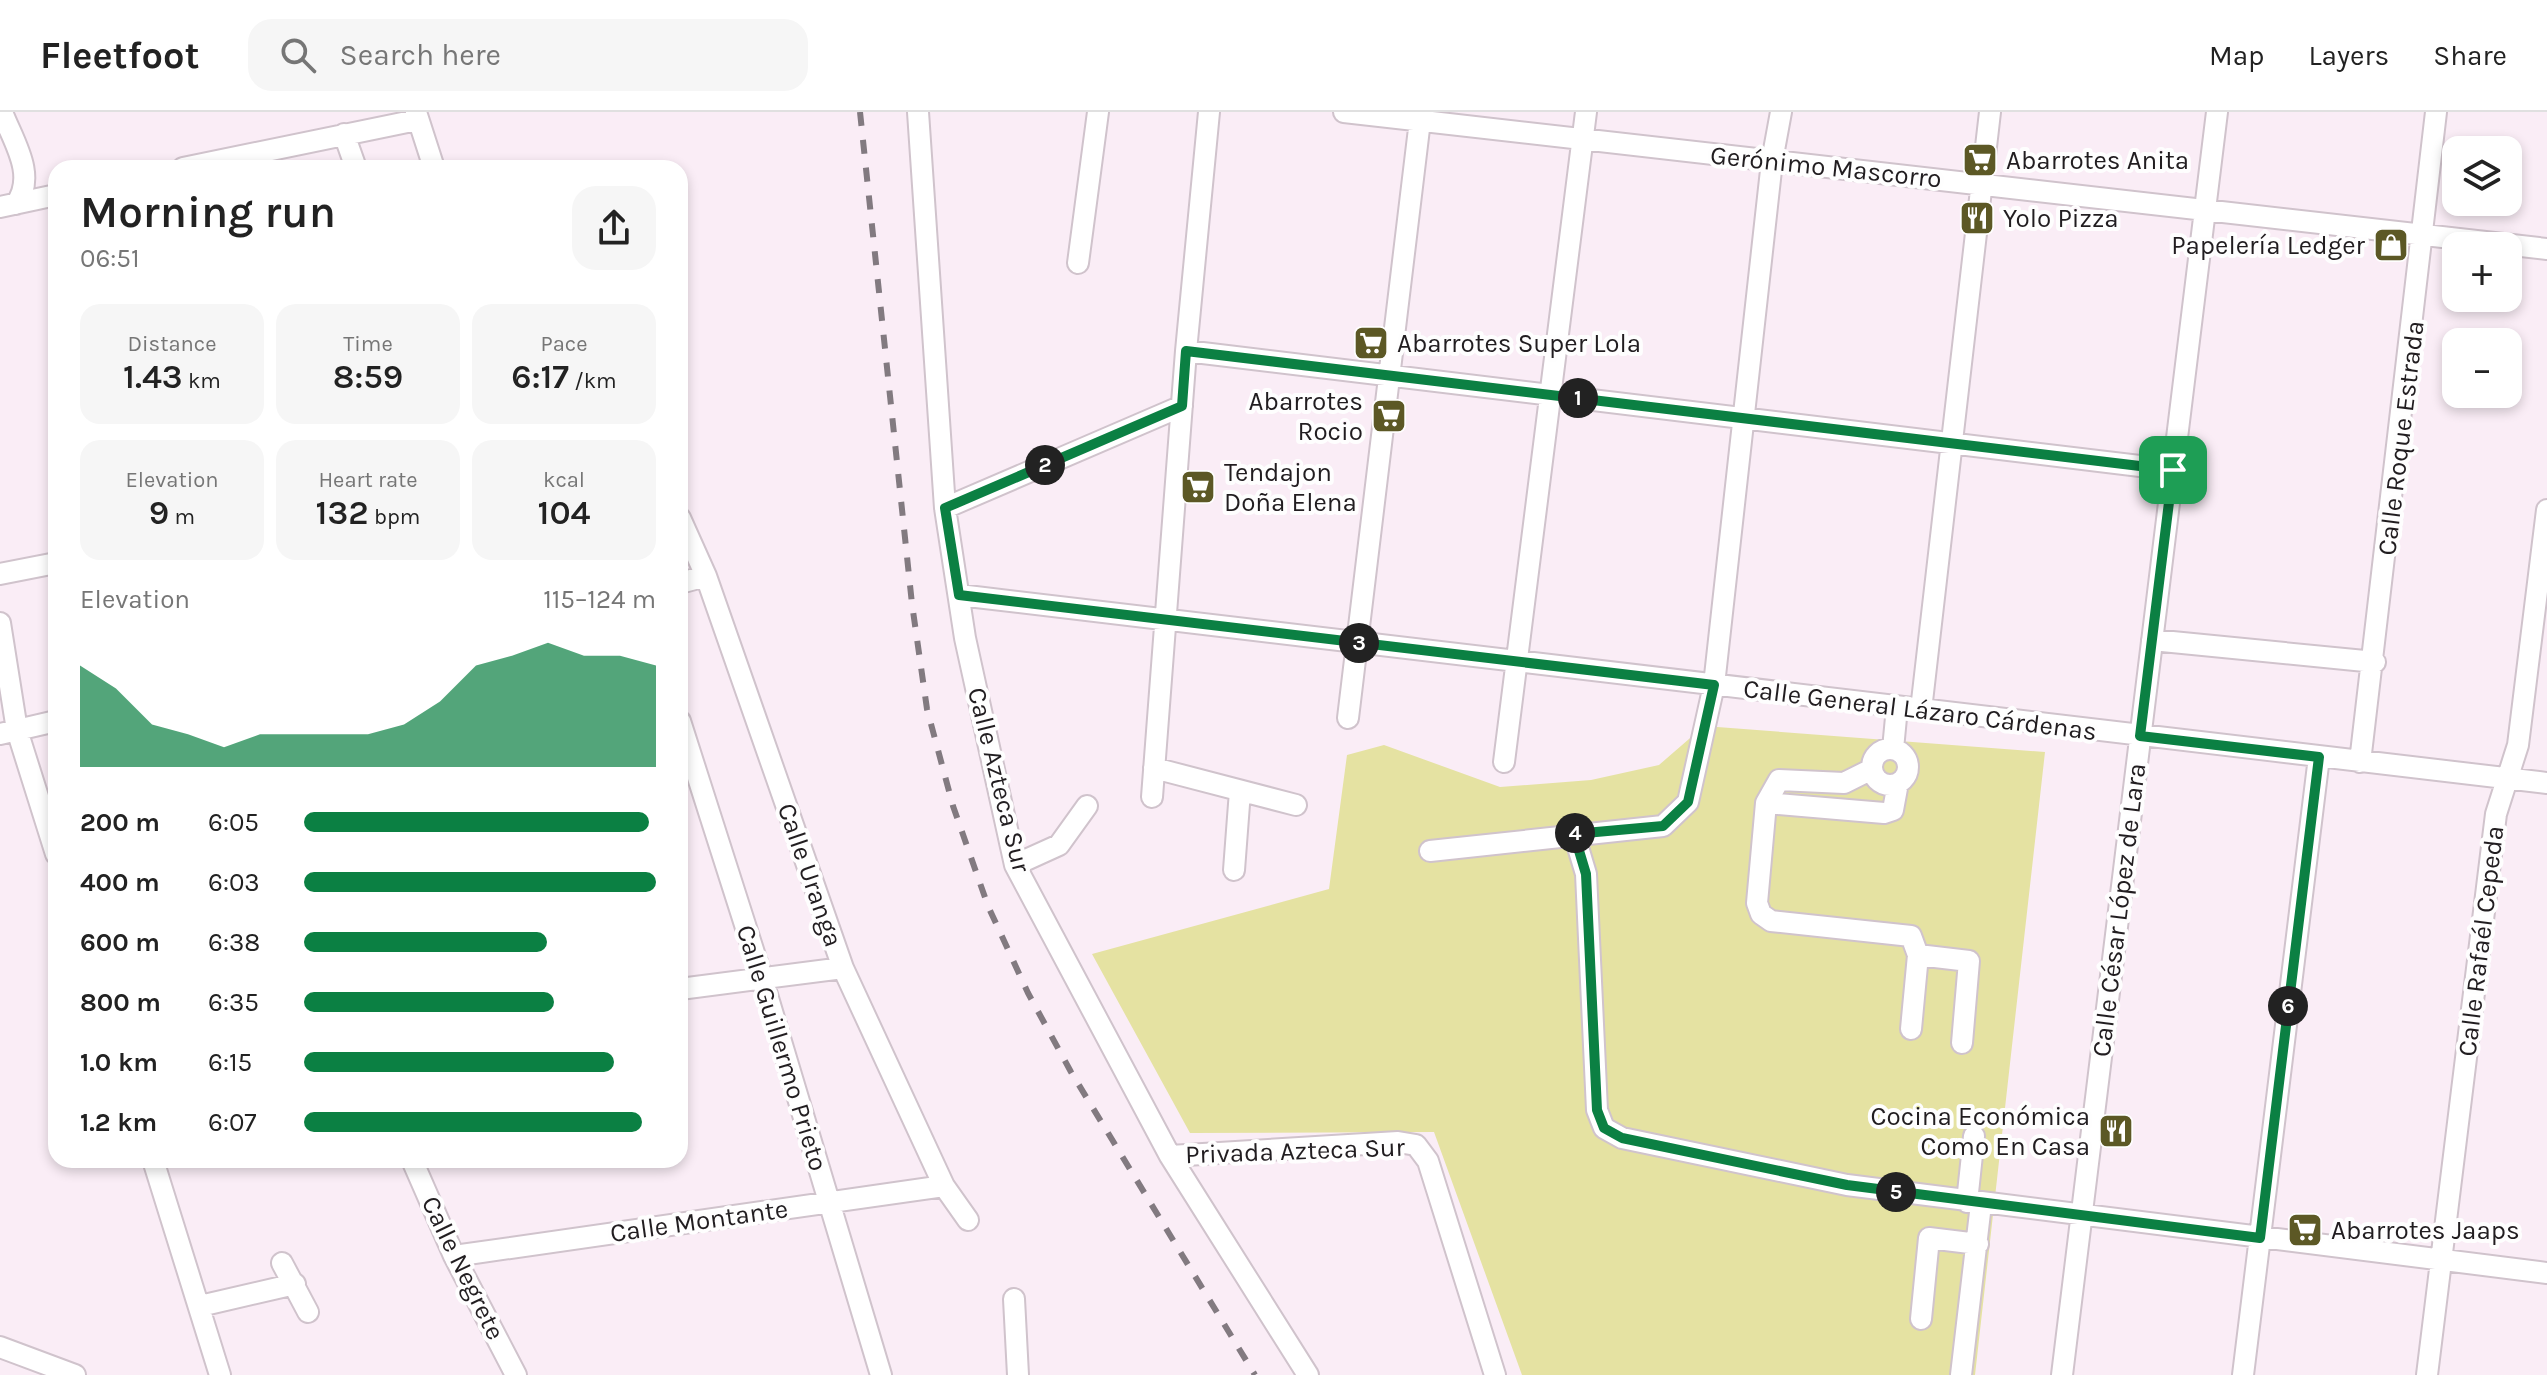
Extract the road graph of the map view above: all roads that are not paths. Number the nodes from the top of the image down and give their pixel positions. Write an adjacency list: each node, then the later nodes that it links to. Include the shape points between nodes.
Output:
1 (2, 112): 21 (street, via 27,175 25,192)
2 (918, 112): 33 (street, Calle Azteca Sur)
3 (1098, 112): 25 (street)
4 (1209, 112): 26 (street)
5 (1344, 112): 12 (street, Gerónimo Mascorro)
6 (1586, 112): 14 (street)
7 (1781, 112): 18 (street)
8 (1990, 112): 19 (street)
9 (2217, 112): 22 (street, Calle César López de Lara)
10 (2436, 112): 23 (street, Calle Roque Estrada)
11 (417, 116): 13 (street); 17 (street)
12 (1421, 116): 14 (street, Gerónimo Mascorro); 27 (street)
13 (344, 134): 15 (street); 16 (street)
14 (1582, 139): 18 (street, Gerónimo Mascorro); 28 (street)
15 (221, 160)
16 (353, 160)
17 (431, 160)
18 (1772, 161): 19 (street, Gerónimo Mascorro); 30 (street)
19 (1979, 184): 22 (street, Gerónimo Mascorro); 31 (street)
20 (48, 198): 21 (street)
21 (8, 205)
22 (2205, 210): 23 (street, Gerónimo Mascorro); 32 (street, Calle César López de Lara)
23 (2424, 235): 24 (street, Gerónimo Mascorro); 46 (street, Calle Roque Estrada)
24 (2547, 249)
25 (1078, 263)
26 (1186, 351): 27 (street); 29 (street)
27 (1388, 378): 28 (street); 44 (street)
28 (1550, 395): 30 (street); 45 (street)
29 (1182, 406): 33 (street); 41 (street)
30 (1743, 417): 31 (street); 47 (street)
31 (1949, 444): 32 (street); 49 (street)
32 (2173, 470): 43 (street, Calle César López de Lara)
33 (945, 508): 40 (street, Calle Azteca Sur)
34 (2547, 510): 61 (street, Calle Rafaél Cepeda, via 2518,745)
35 (688, 536): 38 (street, Calle Uranga)
36 (48, 565): 37 (street)
37 (0, 574)
38 (706, 576): 39 (street); 75 (street, Calle Uranga)
39 (688, 581)
40 (959, 595): 41 (street, Calle General Lázaro Cárdenas); 72 (street, Calle Azteca Sur)
41 (1167, 620): 44 (street, Calle General Lázaro Cárdenas); 59 (street)
42 (0, 623): 52 (street)
43 (2152, 640): 46 (street); 53 (street, Calle César López de Lara)
44 (1354, 642): 45 (street, Calle General Lázaro Cárdenas); 50 (street)
45 (1517, 661): 47 (street, Calle General Lázaro Cárdenas); 57 (street)
46 (2375, 662): 58 (street, Calle Roque Estrada)
47 (1714, 685): 48 (street, Calle General Lázaro Cárdenas); 70 (street, via 1688,802 1663,826)
48 (1897, 707): 49 (street, Calle General Lázaro Cárdenas); 55 (street)
49 (1921, 710): 53 (street, Calle General Lázaro Cárdenas)
50 (1348, 718)
51 (48, 723): 52 (street)
52 (9, 732): 69 (street)
53 (2140, 736): 56 (street, Calle General Lázaro Cárdenas); 87 (street, Calle César López de Lara)
54 (688, 746): 76 (street, Calle Guillermo Prieto)
55 (1893, 749): 60 (street, via 1874,758); 62 (street, via 1908,764)
56 (2319, 757): 58 (street, Calle General Lázaro Cárdenas); 89 (street)
57 (1504, 762)
58 (2360, 762): 61 (street, Calle General Lázaro Cárdenas)
59 (1154, 768): 64 (street); 65 (street)
60 (1872, 769): 62 (street, via 1877,779); 66 (street, via 1844,783 1779,780)
61 (2506, 779): 63 (street, Calle General Lázaro Cárdenas); 92 (street, Calle Rafaél Cepeda, via 2496,814)
62 (1898, 783): 66 (street, via 1893,810 1884,813)
63 (2547, 783)
64 (1240, 791): 67 (street); 73 (street)
65 (1152, 797)
66 (1766, 803): 74 (street, via 1757,903 1761,914 1771,921 1911,936)
67 (1296, 805)
68 (1087, 806): 72 (street, via 1059,845)
69 (48, 833)
70 (1574, 834): 71 (street); 86 (street, via 1586,874 1597,1110 1604,1128 1622,1138 1847,1185)
71 (1430, 851)
72 (1015, 865): 81 (street, Calle Azteca Sur)
73 (1234, 870)
74 (1918, 955): 78 (street); 79 (street, via 1969,961)
75 (843, 968): 76 (street); 84 (street, Calle Uranga)
76 (762, 978): 77 (street); 85 (street, Calle Guillermo Prieto)
77 (688, 988)
78 (1911, 1029)
79 (1962, 1043)
80 (1974, 1136): 86 (street)
81 (1170, 1156): 106 (street, Calle Azteca Sur); 107 (street, Privada Azteca Sur, via 1416,1145 1428,1161)
82 (156, 1168): 97 (street)
83 (416, 1168): 91 (street, Calle Negrete)
84 (944, 1186): 85 (street, Calle Montante); 88 (street, Calle Uranga)
85 (828, 1203): 91 (street, Calle Montante); 104 (street, Calle Guillermo Prieto)
86 (1974, 1203): 87 (street); 90 (street)
87 (2082, 1216): 89 (street); 109 (street, Calle César López de Lara)
88 (968, 1220)
89 (2260, 1238): 92 (street); 110 (street)
90 (1978, 1244): 99 (street, via 1929,1238); 108 (street)
91 (454, 1256): 103 (street, Calle Negrete)
92 (2441, 1260): 94 (street); 111 (street, Calle Rafaél Cepeda)
93 (282, 1263): 95 (street)
94 (2547, 1273)
95 (295, 1284): 97 (street); 98 (street)
96 (1014, 1299): 105 (street)
97 (200, 1306): 102 (street)
98 (308, 1312)
99 (1921, 1319)
100 (0, 1347): 101 (street)
101 (75, 1375)
102 (220, 1375)
103 (516, 1375)
104 (881, 1375)
105 (1018, 1375)
106 (1308, 1375)
107 (1495, 1375)
108 (1961, 1375)
109 (2062, 1375)
110 (2243, 1375)
111 (2427, 1375)

